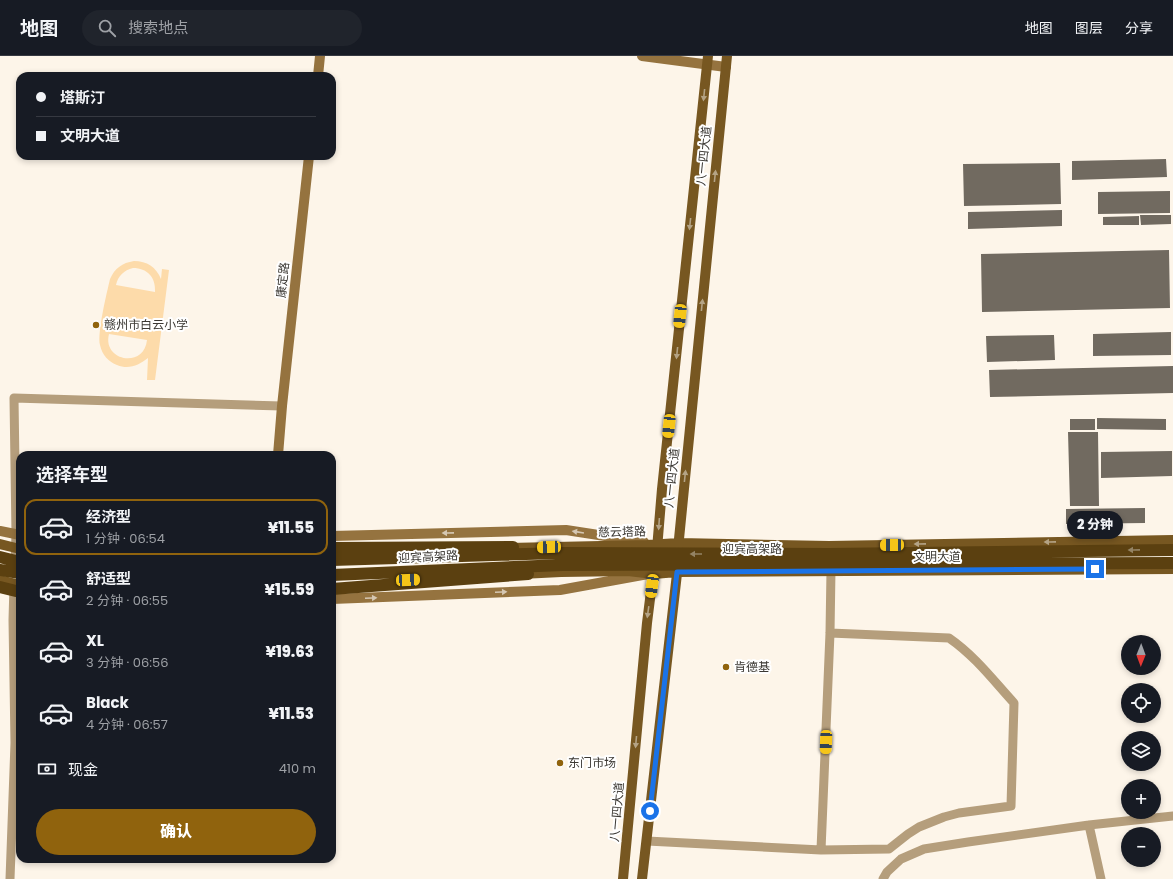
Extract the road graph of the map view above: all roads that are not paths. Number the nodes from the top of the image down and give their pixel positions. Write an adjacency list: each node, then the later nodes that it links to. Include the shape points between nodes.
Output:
1 (320, 56): 6 (street)
2 (642, 56): 4 (street)
3 (728, 56): 5 (main road, 八一四大道)
4 (708, 60): 5 (street); 17 (main road, 八一四大道, one-way to 17)
5 (726, 67): 15 (main road, 八一四大道, one-way to 5)
6 (318, 72)
7 (309, 160): 8 (street, 康定路)
8 (282, 406): 9 (street, 康定路); 10 (street, via 14,398)
9 (278, 451)
10 (16, 466)
11 (0, 531): 12 (street)
12 (16, 534)
13 (336, 536): 17 (street, 慈云塔路, one-way to 13, via 566,530)
14 (1173, 540): 15 (main road, 文明大道, one-way to 15, via 829,546)
15 (678, 543): 17 (main road, 文明大道); 33 (main road, 八一四大道)
16 (0, 544): 20 (main road)
17 (658, 544): 18 (main road, 慈云塔路); 34 (main road, 八一四大道)
18 (564, 546): 19 (highway); 24 (main road, 慈云塔路)
19 (336, 548)
20 (16, 549)
21 (16, 550): 23 (highway)
22 (1173, 550): 26 (highway, 迎宾高架路, one-way to 26, via 829,554 561,553)
23 (0, 551)
24 (336, 554)
25 (0, 557): 27 (highway)
26 (336, 560)
27 (16, 561)
28 (1173, 563): 35 (highway, 迎宾高架路, via 562,565)
29 (1173, 569): 31 (main road, 文明大道)
30 (0, 570): 38 (highway)
31 (831, 570): 33 (main road, 文明大道); 47 (street)
32 (561, 572): 34 (main road, via 628,571); 37 (main road); 43 (highway)
33 (677, 572): 34 (main road, 文明大道); 52 (main road, 八一四大道)
34 (654, 574): 45 (street, one-way to 34, via 560,590); 55 (main road, 八一四大道, one-way to 55, via 647,623)
35 (336, 575)
36 (0, 580): 40 (main road)
37 (336, 583)
38 (16, 586)
39 (0, 587): 41 (highway)
40 (16, 587)
41 (16, 588)
42 (16, 588): 44 (street)
43 (336, 589)
44 (0, 592)
45 (336, 599)
46 (16, 601): 48 (street, via 13,620)
47 (830, 633): 53 (street); 53 (street, via 949,638 977,661 1014,704 1011,806 944,817 919,827 889,849)
48 (16, 694)
49 (16, 777): 54 (street)
50 (1173, 816): 51 (street)
51 (1090, 825): 57 (street, via 924,849 901,860 886,872); 58 (street)
52 (647, 841): 53 (street); 56 (main road, 八一四大道)
53 (821, 850)
54 (10, 879)
55 (623, 879)
56 (642, 879)
57 (883, 879)
58 (1101, 879)

